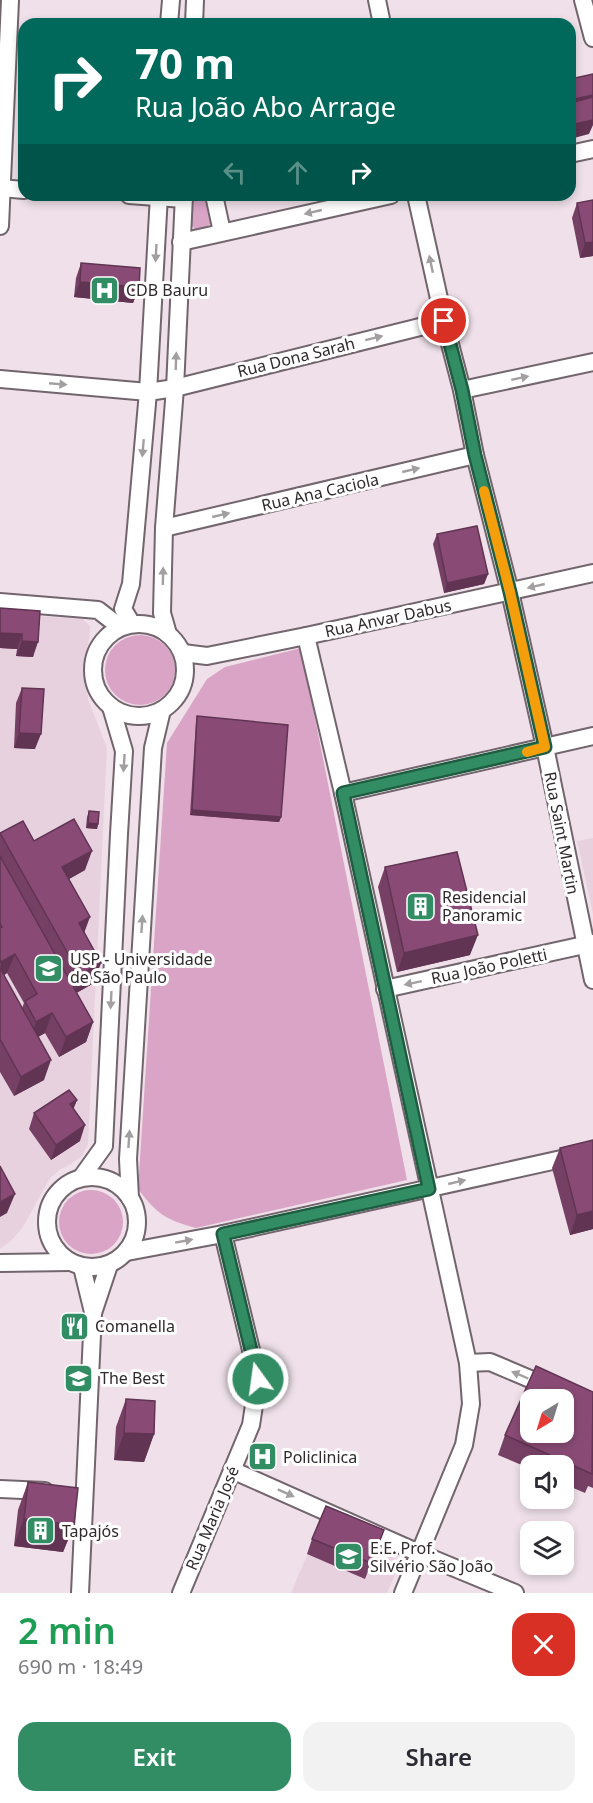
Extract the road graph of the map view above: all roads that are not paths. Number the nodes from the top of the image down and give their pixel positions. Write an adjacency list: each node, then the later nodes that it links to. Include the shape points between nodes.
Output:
1 (10, 0): 12 (street)
2 (171, 0): 6 (street)
3 (195, 0): 7 (street)
4 (377, 0): 8 (street)
5 (583, 0): 9 (street)
6 (170, 18)
7 (194, 18)
8 (381, 18)
9 (593, 38)
10 (593, 149): 11 (street)
11 (576, 153)
12 (1, 189): 13 (street); 19 (street)
13 (18, 190)
14 (159, 201): 27 (street, one-way to 27)
15 (184, 201): 21 (street)
16 (215, 201): 20 (street)
17 (364, 201): 20 (street, one-way to 20)
18 (417, 201): 22 (street, Rua Saint Martin, one-way to 18)
19 (0, 226)
20 (222, 232): 21 (street)
21 (181, 242): 25 (street, one-way to 21)
22 (444, 321): 25 (street, Rua Dona Sarah, one-way to 22); 26 (street, Rua Saint Martin)
23 (593, 362): 26 (street, one-way to 23)
24 (0, 379): 27 (street, Rua Dona Sarah, one-way to 27)
25 (175, 387): 27 (street, Rua Dona Sarah); 29 (street)
26 (462, 390): 28 (street, Rua Saint Martin)
27 (148, 392): 33 (street, one-way to 33, via 131,584 123,609)
28 (475, 455): 29 (street, Rua Ana Caciola, one-way to 28); 31 (street, Rua Saint Martin)
29 (164, 528): 34 (street, one-way to 29, via 162,613)
30 (593, 573): 31 (street, Rua Anvar Dabus, one-way to 31)
31 (510, 592): 35 (street, Rua Anvar Dabus); 40 (street, Rua Saint Martin)
32 (0, 602): 33 (street, via 98,610)
33 (126, 626): 34 (street, via 144,624); 37 (street, via 107,636 93,664 100,695)
34 (168, 634): 36 (street)
35 (306, 636): 36 (street, Rua Anvar Dabus, via 207,656); 41 (street)
36 (183, 653): 38 (street, via 184,683 174,701)
37 (111, 706): 38 (street, via 139,716); 46 (street, one-way to 46, via 124,752 104,1146)
38 (162, 710): 48 (street, one-way to 38, via 128,1159 153,748)
39 (593, 736): 40 (street)
40 (545, 747): 41 (street); 42 (street, Rua Saint Martin)
41 (343, 793): 44 (street)
42 (589, 944): 43 (street, Rua Saint Martin); 44 (street, Rua João Poletti, one-way to 44)
43 (593, 980)
44 (385, 989): 47 (street)
45 (593, 1152): 47 (street, one-way to 45)
46 (81, 1178): 48 (street, via 109,1180); 52 (street, via 55,1194 46,1224 49,1239 58,1252)
47 (429, 1189): 49 (street); 55 (street)
48 (130, 1198): 50 (street, via 137,1225)
49 (223, 1234): 50 (street, one-way to 49); 57 (street, Rua Maria José, via 258,1379 251,1425)
50 (127, 1252): 53 (street)
51 (0, 1263): 52 (street)
52 (76, 1264): 53 (street, via 96,1268); 54 (street)
53 (109, 1264): 54 (street)
54 (93, 1313): 59 (street)
55 (468, 1363): 56 (street, one-way to 55, via 490,1362); 60 (street, via 471,1404 464,1445)
56 (553, 1389)
57 (232, 1470): 60 (street, one-way to 60); 62 (street, Rua Maria José)
58 (0, 1489): 59 (street)
59 (85, 1493): 61 (street)
60 (421, 1554): 63 (street); 64 (street)
61 (80, 1593)
62 (181, 1593)
63 (403, 1593)
64 (515, 1593)

